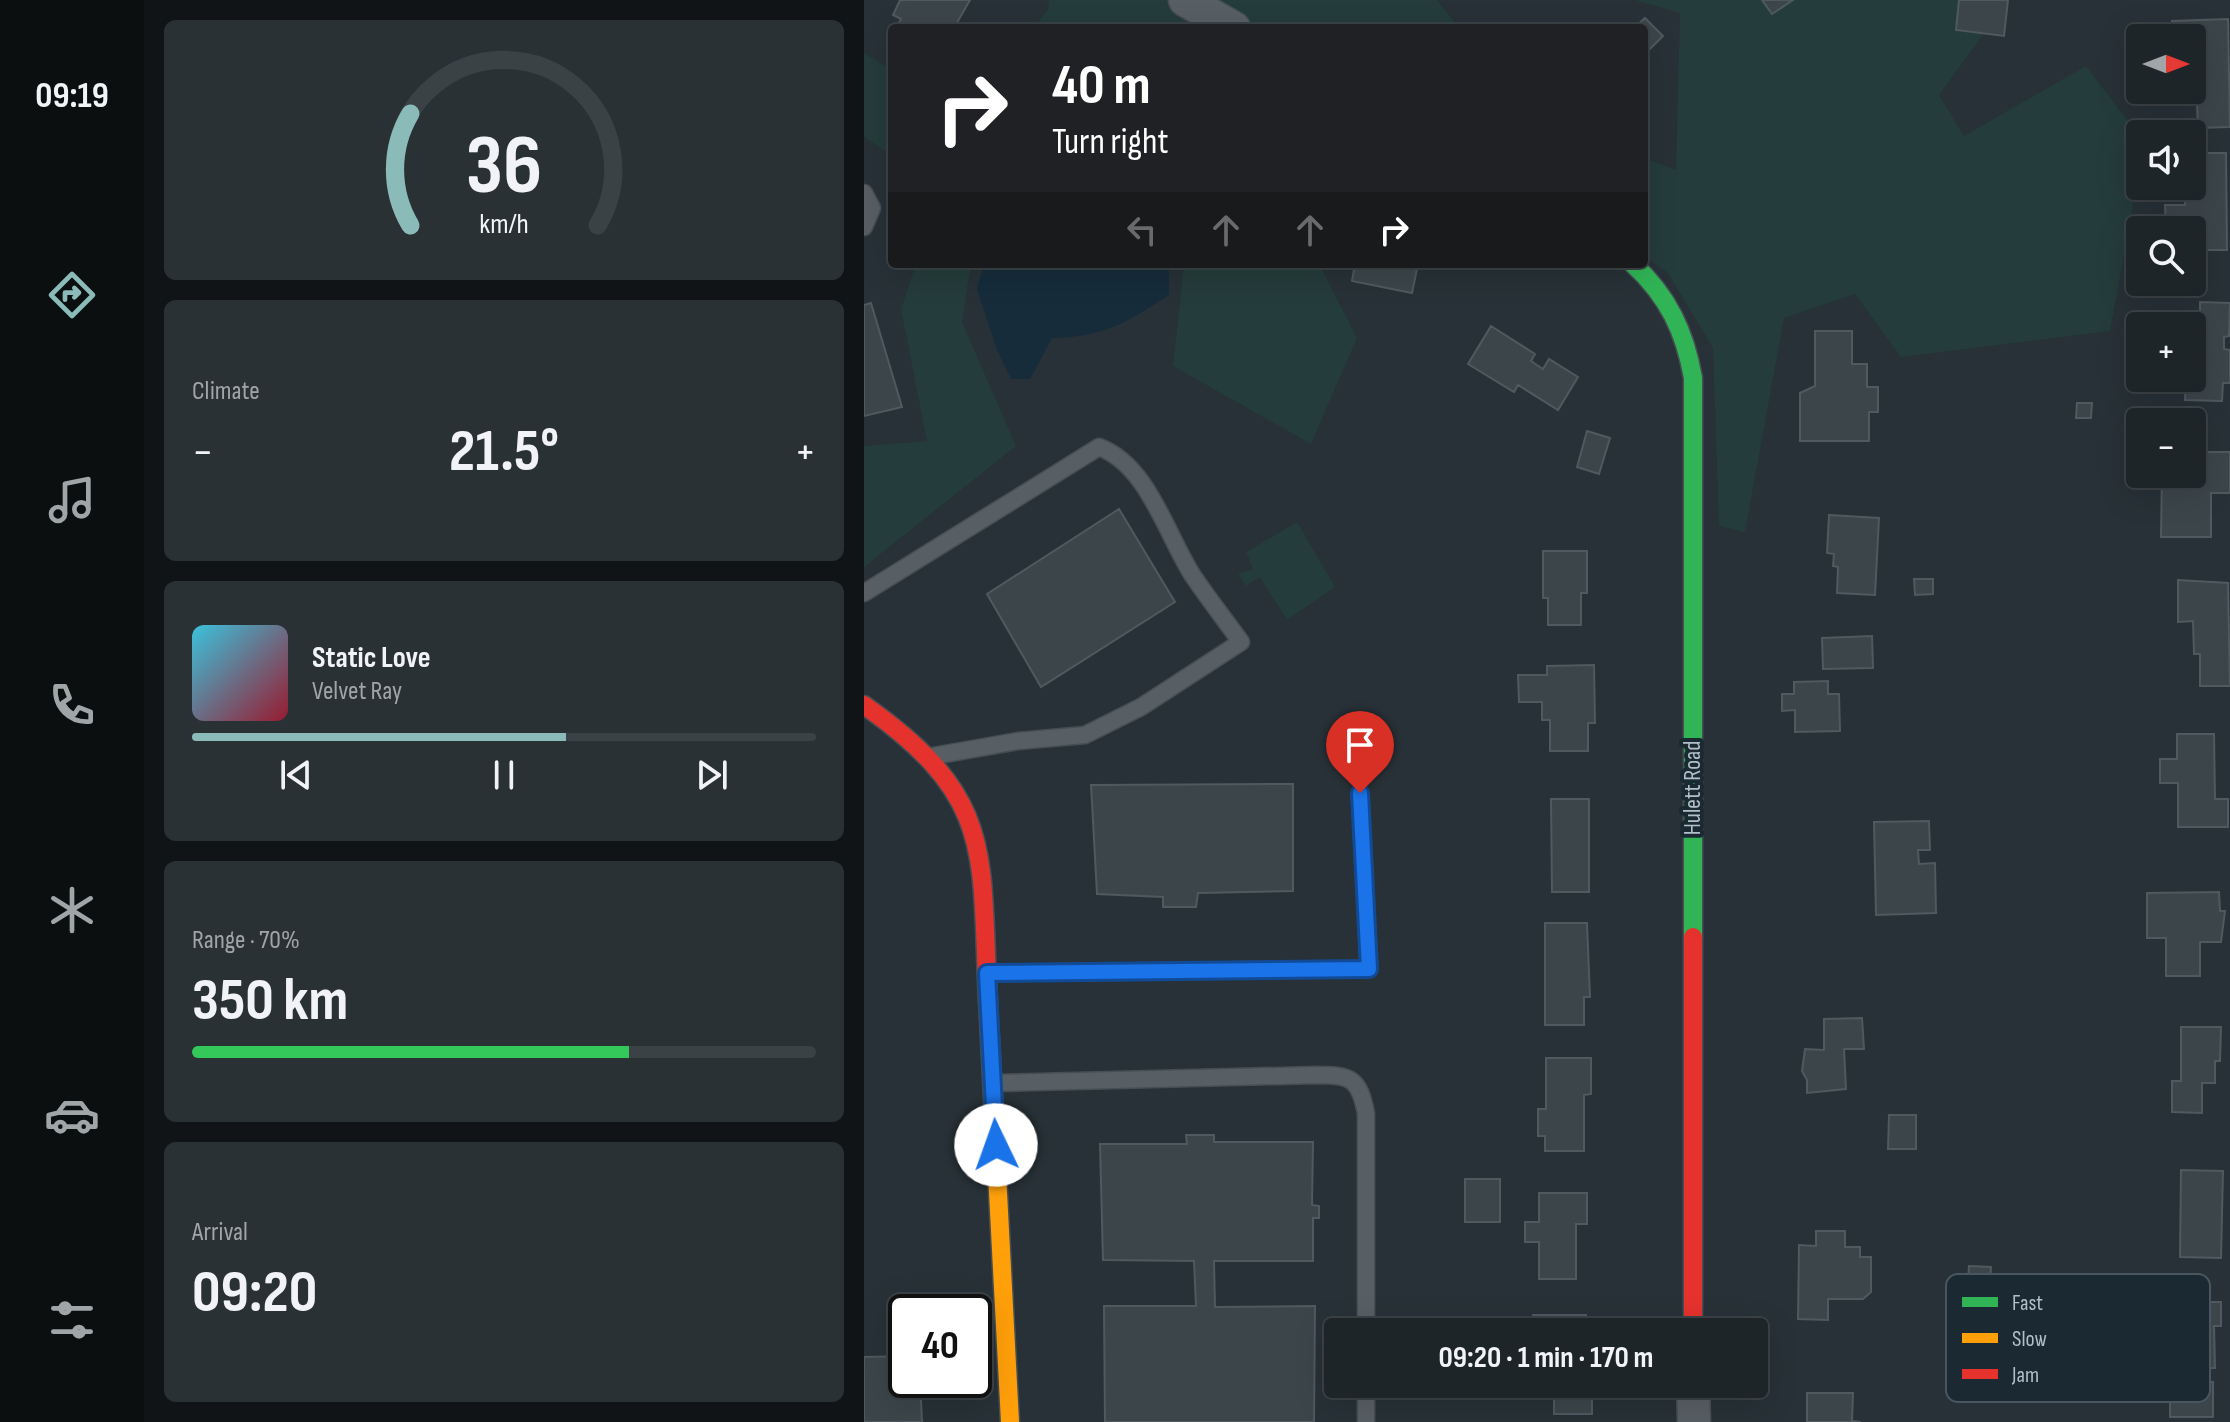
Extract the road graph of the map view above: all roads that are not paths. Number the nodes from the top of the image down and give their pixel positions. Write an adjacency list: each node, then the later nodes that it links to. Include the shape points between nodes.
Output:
1 (1185, 0): 2 (street)
2 (1227, 24)
3 (864, 193): 4 (lane, via 872,208)
4 (864, 227)
5 (1638, 268): 13 (street, Hulett Road, via 1675,313 1691,355 1693,378)
6 (864, 593): 8 (lane, via 1099,447 1114,452 1137,476 1192,575 1241,642 1141,707 1085,735)
7 (864, 705): 8 (street)
8 (928, 757): 10 (street, via 948,777 974,828)
9 (1360, 793): 10 (lane, via 1369,969)
10 (987, 973): 11 (street)
11 (993, 1083): 12 (lane, via 1316,1075 1351,1079 1361,1089 1366,1113); 16 (street)
12 (1366, 1318)
13 (1693, 1318)
14 (1366, 1398): 17 (lane)
15 (1693, 1398): 18 (street)
16 (1010, 1422)
17 (1366, 1422)
18 (1694, 1422)

